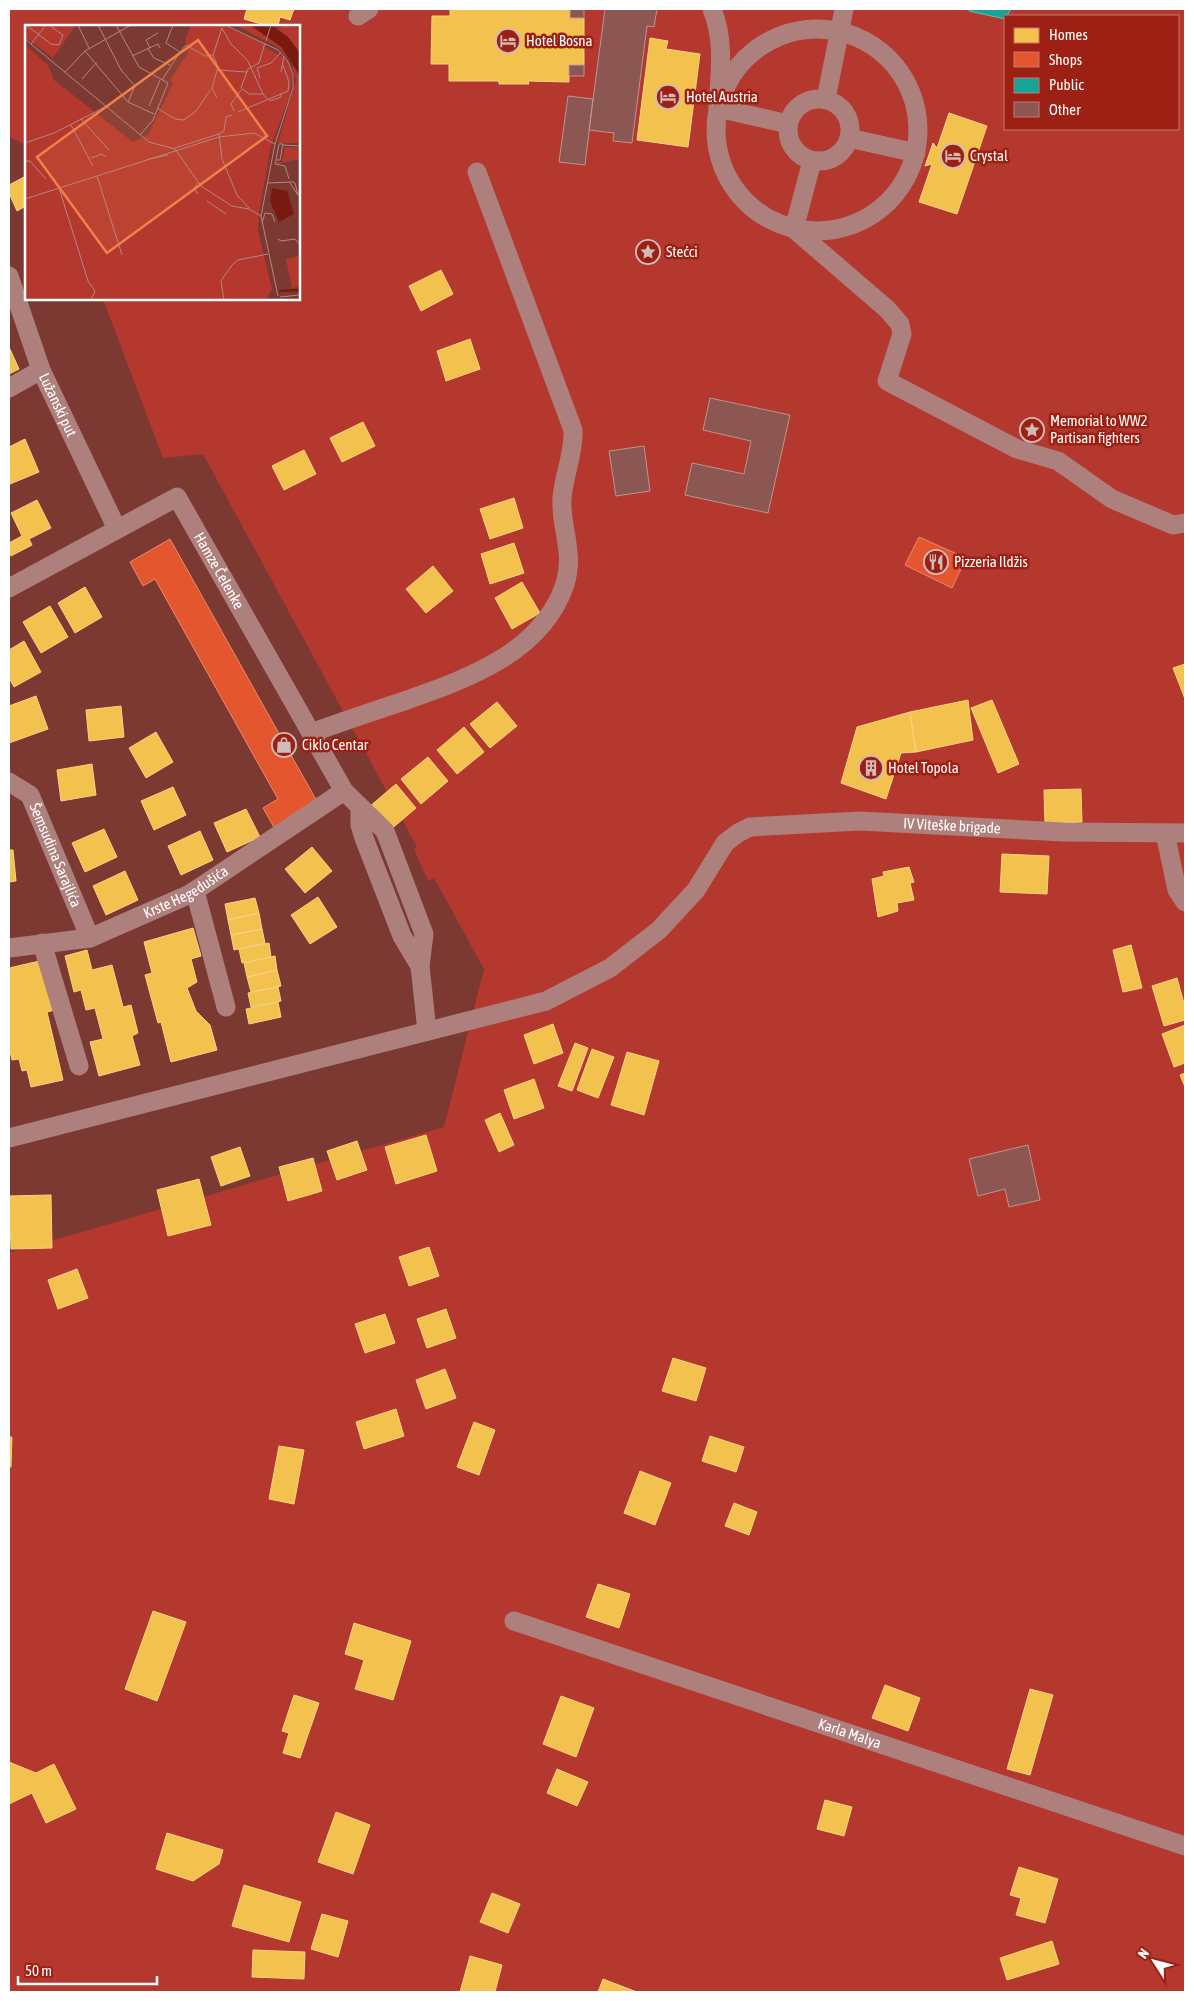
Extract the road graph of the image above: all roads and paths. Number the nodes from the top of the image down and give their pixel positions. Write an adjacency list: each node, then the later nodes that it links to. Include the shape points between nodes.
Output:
1 (712, 9): 5 (street, via 720,32 722,52)
2 (844, 9): 3 (street)
3 (841, 31): 4 (street); 5 (street, via 808,28 780,35 759,46 735,71); 8 (street, via 865,40 886,55 905,78 917,112)
4 (826, 99): 6 (street, via 816,98 798,106); 7 (street, via 845,114 850,128)
5 (718, 108): 6 (street); 11 (street, via 716,140 723,168 742,198 767,218)
6 (788, 124): 9 (street, via 787,134 795,151)
7 (849, 138): 8 (street); 9 (street, via 845,147 830,159)
8 (916, 153): 11 (street, via 904,182 875,212 856,223 828,230)
9 (812, 161): 11 (street)
10 (477, 172): 18 (street, via 573,430 572,456 562,499 569,558 565,584 551,613 532,636 508,655 454,683)
11 (794, 229): 15 (street, via 900,324 902,334 887,381 1017,449 1058,461 1112,500 1173,525)
12 (9, 276): 13 (street, Lužanski put)
13 (41, 370): 14 (street); 16 (street, Lužanski put)
14 (9, 388)
15 (1185, 523)
16 (117, 529): 17 (street, Hamze Čelenke); 18 (street, Hamze Čelenke, via 177,497)
17 (9, 588)
18 (311, 733): 20 (street, Hamze Čelenke)
19 (9, 782): 25 (street, Šemsudina Sarajlića, via 30,795)
20 (344, 791): 23 (street, Krste Hegedušića); 29 (street, Hamze Čelenke, via 360,808 360,825 368,847 402,936 420,966)
21 (1165, 833): 22 (street, IV Viteške brigade); 24 (street, via 1177,890); 29 (street, IV Viteške brigade, via 1063,832 860,820 750,827 725,844 696,890 658,930 610,968 546,1002)
22 (1185, 833)
23 (195, 891): 25 (street, Krste Hegedušića); 28 (street)
24 (1185, 902)
25 (90, 938): 26 (street, Krste Hegedušića)
26 (42, 942): 27 (street, Krste Hegedušića); 30 (street)
27 (9, 948)
28 (226, 1007)
29 (427, 1031): 31 (street)
30 (79, 1066)
31 (9, 1138)
32 (514, 1621): 33 (street, Karla Malya)
33 (1185, 1846)

